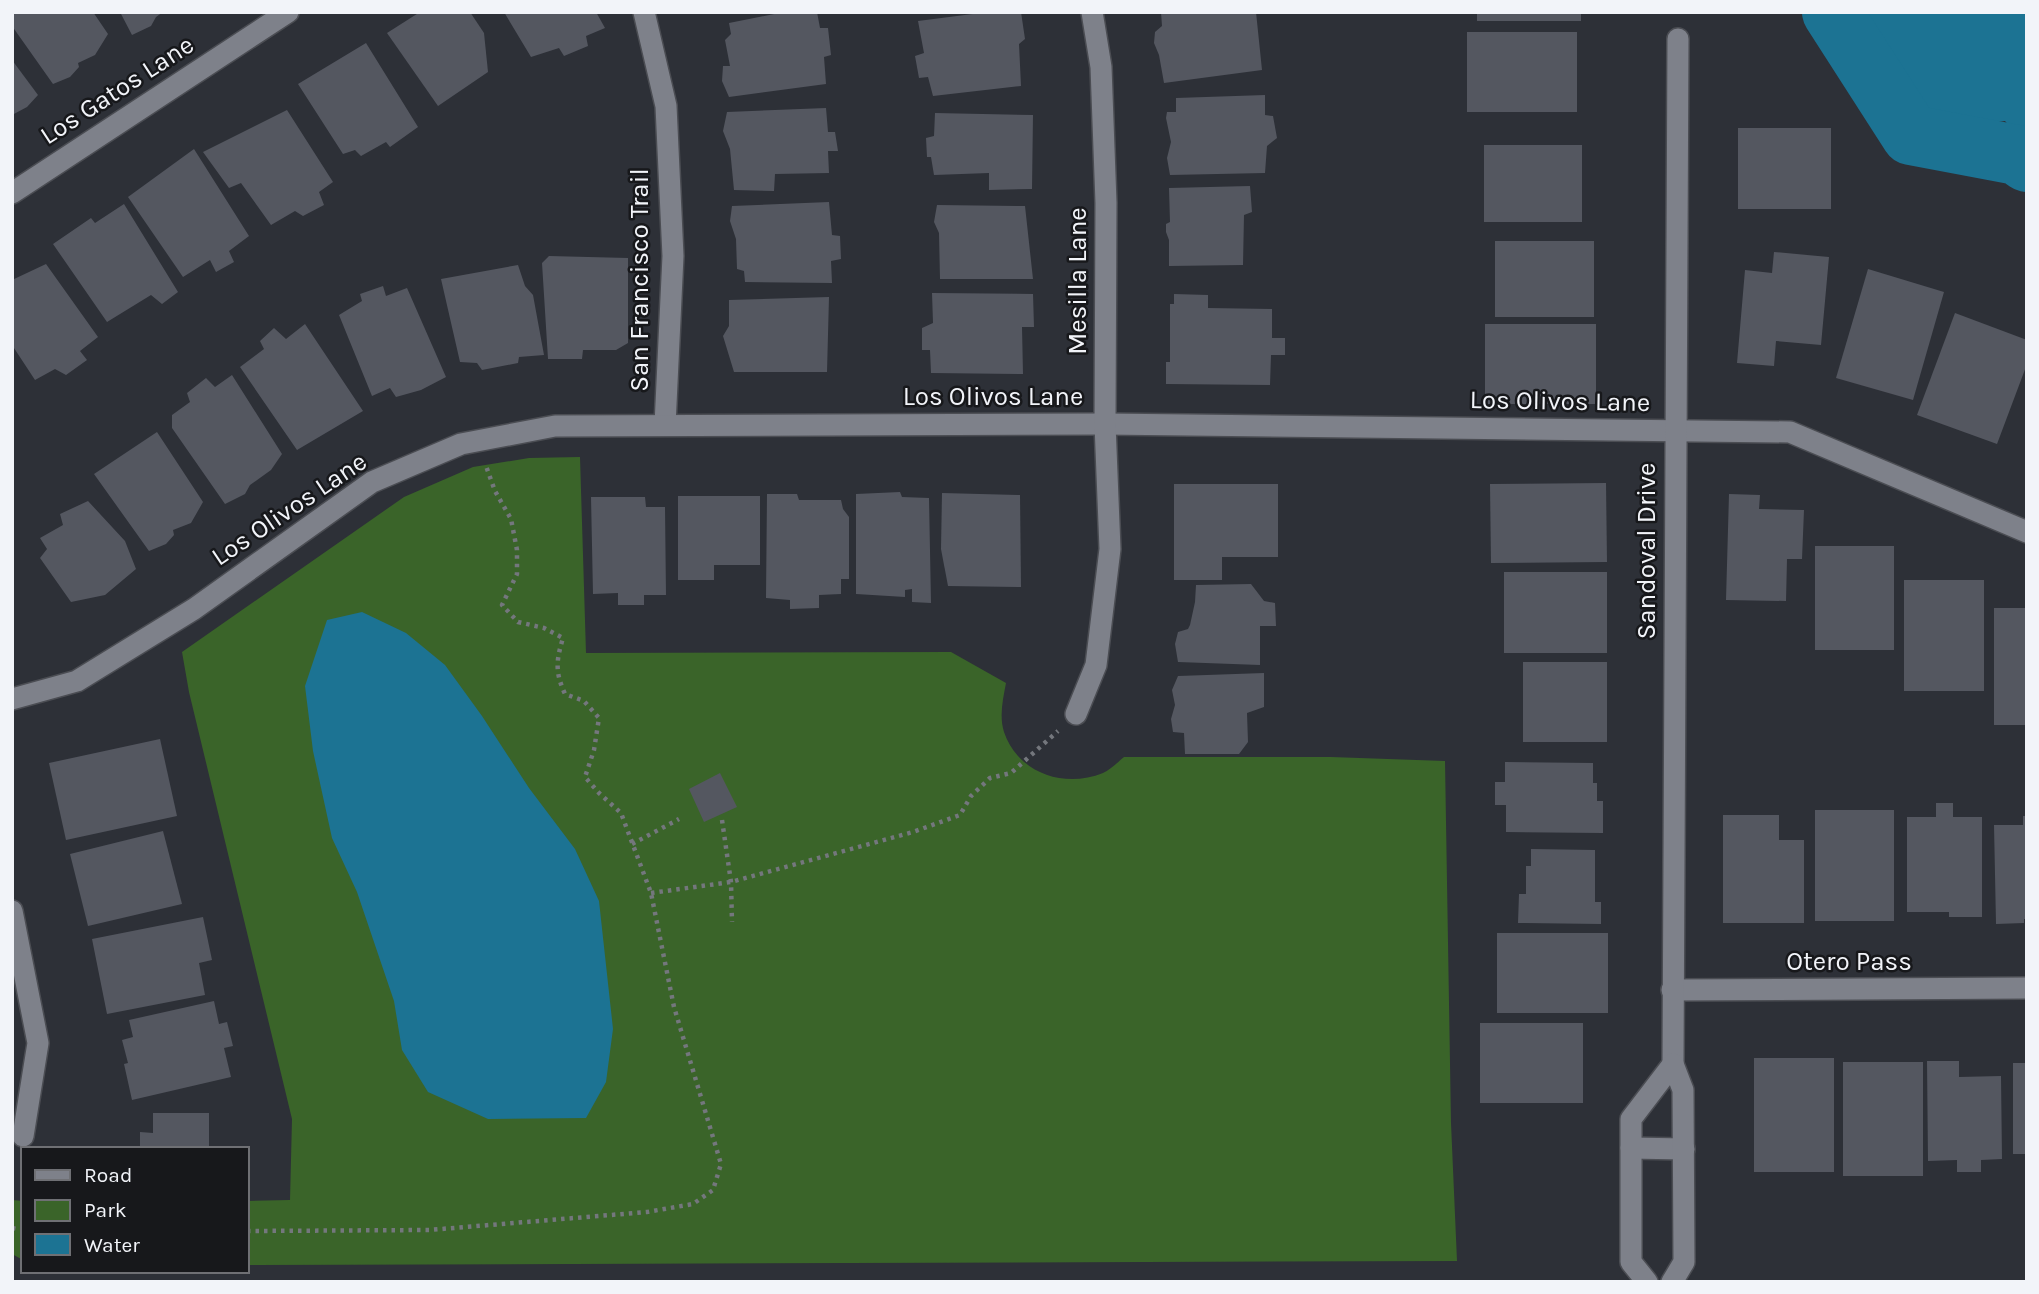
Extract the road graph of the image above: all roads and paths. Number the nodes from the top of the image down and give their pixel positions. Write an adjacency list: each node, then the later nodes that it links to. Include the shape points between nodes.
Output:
1 (288, 12): 5 (street, Los Gatos Lane)
2 (643, 12): 7 (street, San Francisco Trail, via 666,106 673,256)
3 (1092, 12): 6 (street, Mesilla Lane, via 1101,67 1106,203)
4 (1678, 39): 8 (street, Sandoval Drive)
5 (12, 193)
6 (1105, 424): 7 (street, Los Olivos Lane); 8 (street, Los Olivos Lane); 12 (street, Mesilla Lane, via 1110,549 1096,665)
7 (665, 425): 9 (street, Los Olivos Lane, via 555,426)
8 (1674, 430): 10 (street, Los Olivos Lane, via 1790,432); 21 (street, Sandoval Drive)
9 (481, 441): 11 (street, Los Olivos Lane, via 461,444 372,482 194,610 76,681); 15 (path, via 495,491 511,519 517,550 517,574 502,605 518,622 563,638 557,676 565,694 584,701 599,718 585,777 621,813)
10 (2027, 532)
11 (12, 699)
12 (1076, 714): 16 (path, via 1011,774 990,778 960,815)
13 (679, 819): 15 (path)
14 (722, 820): 16 (path)
15 (632, 845): 17 (path)
16 (731, 882): 17 (path); 19 (path)
17 (651, 893): 26 (path, via 674,1007 721,1164 713,1191 693,1204 647,1212 429,1230)
18 (12, 911): 23 (street, via 38,1043)
19 (732, 922)
20 (2027, 988): 21 (street, Otero Pass)
21 (1672, 990): 22 (street, Sandoval Drive)
22 (1673, 1064): 24 (street, via 1631,1119); 25 (street, Sandoval Drive, via 1684,1090)
23 (23, 1136)
24 (1631, 1148): 25 (street); 27 (street, via 1631,1262)
25 (1684, 1149): 28 (street, Sandoval Drive, via 1684,1262)
26 (248, 1231)
27 (1647, 1282)
28 (1671, 1282)

